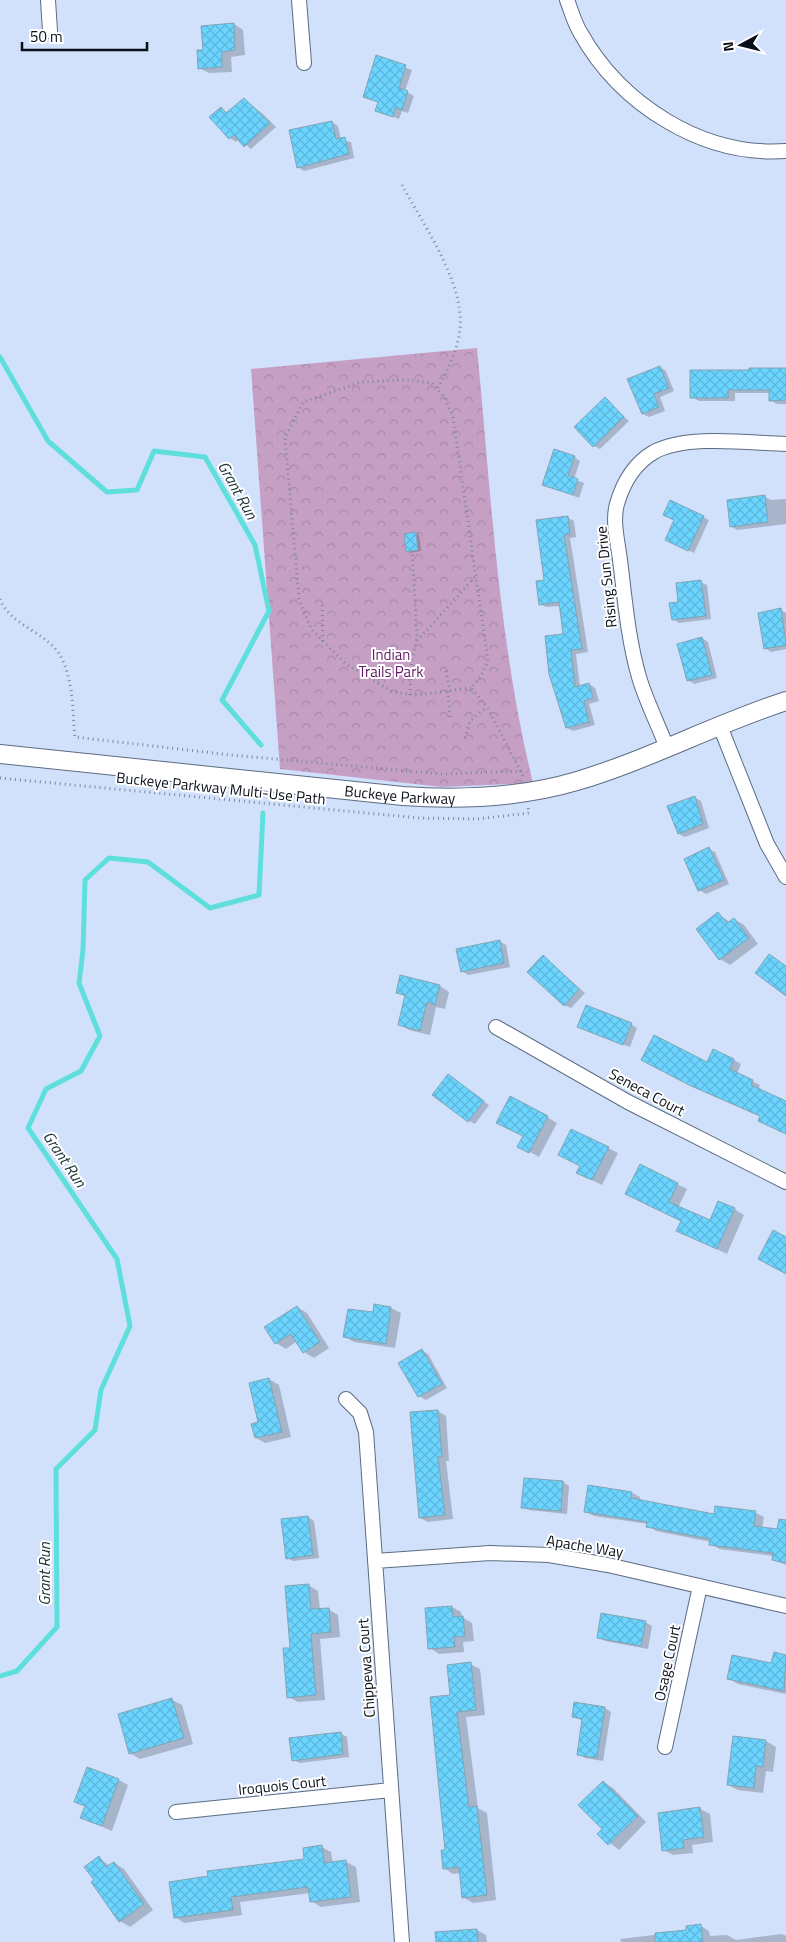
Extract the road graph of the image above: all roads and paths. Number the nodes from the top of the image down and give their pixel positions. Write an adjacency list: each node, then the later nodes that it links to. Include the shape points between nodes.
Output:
1 (48, 0): 4 (street)
2 (299, 0): 5 (street)
3 (567, 0): 6 (street, via 579,31 598,61 624,89 650,110 694,135 724,146)
4 (50, 31)
5 (304, 63)
6 (786, 151)
7 (402, 186): 8 (path, via 443,256 459,314 459,335 448,371)
8 (437, 390): 11 (path, via 445,398 453,417); 14 (path, via 432,383 407,380 361,382 303,402 285,438 300,599 311,629)
9 (786, 444): 25 (street, Rising Sun Drive, via 695,442 672,446 654,452 635,468 625,484 617,505 616,526 629,636 640,679)
10 (412, 551): 15 (path)
11 (475, 577): 15 (path); 17 (path, via 488,661 482,676)
12 (0, 599): 21 (path, via 17,620 61,655 69,676 75,737 442,774 522,771)
13 (322, 605): 14 (path)
14 (322, 642): 19 (path, via 371,681 393,692)
15 (416, 643): 19 (path)
16 (446, 671): 18 (path)
17 (471, 688): 18 (path); 21 (path)
18 (449, 691): 19 (path); 22 (path)
19 (410, 695)
20 (786, 701): 23 (street, Buckeye Parkway)
21 (488, 707): 24 (path, via 470,721)
22 (450, 718)
23 (720, 726): 25 (street, Buckeye Parkway); 29 (street, via 767,844)
24 (465, 738)
25 (667, 748): 26 (street, Buckeye Parkway, via 576,781 526,792 472,798 403,796)
26 (0, 754)
27 (0, 778): 28 (path, Buckeye Parkway Multi-Use Path, via 419,818 477,819)
28 (529, 813)
29 (786, 877)
30 (496, 1027): 31 (street, Seneca Court, via 628,1102)
31 (786, 1182)
32 (346, 1399): 33 (street, Chippewa Court, via 360,1413 366,1432)
33 (375, 1561): 34 (street, Apache Way, via 490,1554 550,1555); 37 (street, Chippewa Court)
34 (700, 1586): 35 (street, Apache Way); 36 (street, Osage Court)
35 (786, 1606)
36 (665, 1747)
37 (391, 1790): 38 (street, Iroquois Court); 39 (street, Chippewa Court)
38 (176, 1812)
39 (402, 1942)

